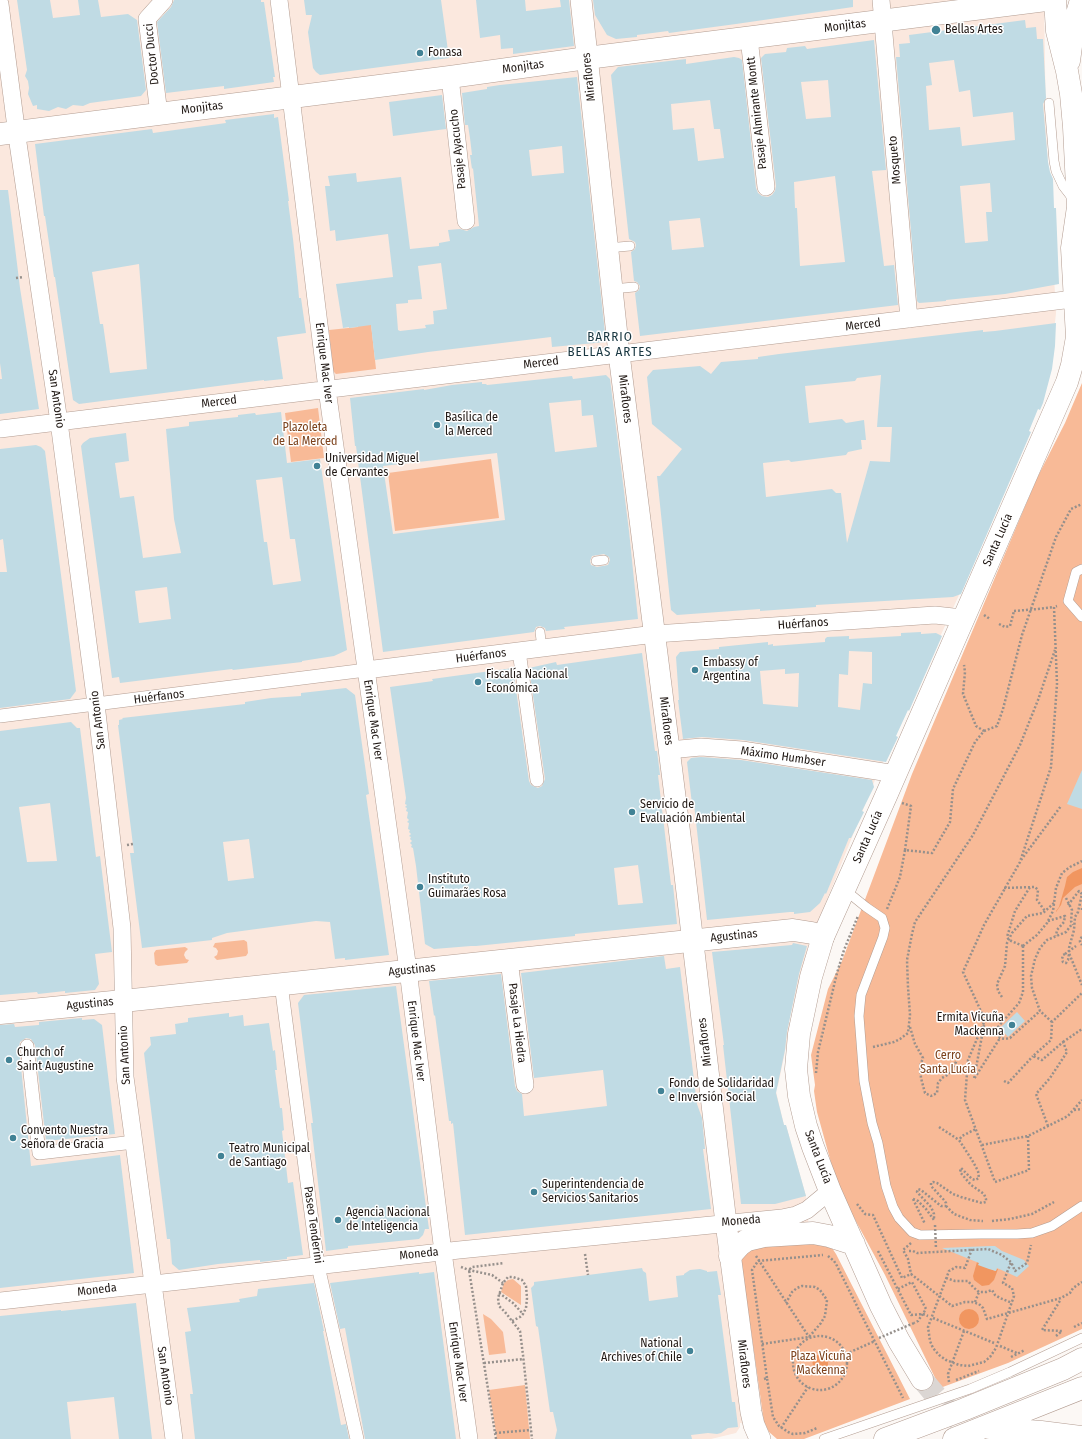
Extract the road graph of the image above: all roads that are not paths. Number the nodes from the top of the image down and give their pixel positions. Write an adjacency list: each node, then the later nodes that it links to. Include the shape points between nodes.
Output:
1 (164, 0): 16 (street, Doctor Ducci, via 147,19)
2 (279, 0): 14 (street, Enrique Mac Iver)
3 (581, 0): 11 (street, Miraflores)
4 (881, 0): 9 (street, Mosqueto)
5 (1046, 0): 9 (main road, Monjitas)
6 (1055, 0): 12 (main road, via 1057,31)
7 (1081, 0): 12 (main road, via 1074,24)
8 (0, 4): 17 (street, San Antonio)
9 (882, 21): 10 (main road, Monjitas); 26 (street, Mosqueto)
10 (749, 38): 11 (main road, Monjitas); 18 (street, Pasaje Almirante Montt)
11 (587, 58): 13 (main road, Monjitas); 22 (street, Miraflores)
12 (1067, 71): 19 (main road, Santa Lucía)
13 (450, 77): 14 (main road, Monjitas); 20 (street, Pasaje Ayacucho)
14 (291, 97): 16 (main road, Monjitas); 29 (street, Enrique Mac Iver)
15 (1049, 103): 19 (lane, via 1056,171)
16 (159, 114): 17 (main road, Monjitas)
17 (8, 133): 31 (street, San Antonio)
18 (766, 187)
19 (1080, 214): 25 (main road, Santa Lucía, via 1072,248)
20 (466, 221)
21 (630, 246): 22 (lane)
22 (607, 248): 24 (street, Miraflores)
23 (634, 287): 24 (lane)
24 (610, 298): 27 (street, Miraflores)
25 (1079, 299): 26 (street, Merced); 28 (main road, Santa Lucía)
26 (909, 319): 27 (street, Merced)
27 (619, 354): 29 (street, Merced); 37 (street, Miraflores, via 641,556)
28 (1077, 362): 30 (main road, Santa Lucía)
29 (327, 389): 31 (street, Merced); 39 (street, Enrique Mac Iver)
30 (1060, 401): 33 (lane, via 1054,399); 36 (main road, Santa Lucía)
31 (59, 422): 32 (street, Merced); 40 (street, San Antonio)
32 (0, 429)
33 (1034, 446)
34 (1082, 569): 35 (lane, via 1076,572 1068,601)
35 (1082, 617)
36 (963, 620): 37 (street, Huérfanos, via 930,616); 43 (main road, Santa Lucía)
37 (655, 634): 38 (street, Huérfanos, via 541,640); 42 (street, Miraflores)
38 (519, 651): 39 (street, Huérfanos); 44 (street)
39 (366, 670): 40 (street, Huérfanos); 51 (street, Enrique Mac Iver)
40 (96, 704): 41 (street, Huérfanos); 55 (street, San Antonio, via 121,921)
41 (0, 716)
42 (670, 750): 43 (street, Máximo Humbser, via 701,747 742,750); 47 (street, Miraflores, via 687,867)
43 (896, 774): 45 (main road, Santa Lucía)
44 (538, 780)
45 (845, 890): 46 (main road, Santa Lucía); 63 (lane, via 882,918 885,928 861,995 860,1016 864,1081 872,1123 886,1186 899,1218 912,1232 920,1235 1018,1234 1032,1233 1052,1226)
46 (823, 937): 47 (main road, Agustinas, via 793,930 759,930); 62 (main road, Santa Lucía, via 805,1001 796,1069 806,1126)
47 (693, 940): 49 (main road, Agustinas); 64 (street, Miraflores)
48 (580, 943): 49 (lane)
49 (604, 950): 50 (main road, Agustinas)
50 (509, 960): 51 (main road, Agustinas); 60 (street, Pasaje La Hiedra)
51 (408, 970): 53 (main road, Agustinas); 59 (street, Enrique Mac Iver)
52 (305, 973): 54 (lane, via 258,979)
53 (281, 984): 54 (main road, Agustinas); 68 (street, Paseo Tenderini)
54 (243, 988): 55 (main road, Agustinas)
55 (123, 1001): 56 (main road, Agustinas); 61 (street, San Antonio, via 125,1077)
56 (0, 1013)
57 (406, 1016): 59 (lane, via 411,1055)
58 (26, 1046): 61 (street, via 39,1153)
59 (420, 1071): 67 (street, Enrique Mac Iver)
60 (525, 1086)
61 (134, 1142): 69 (street, San Antonio)
62 (830, 1191): 64 (street, Moneda, via 807,1210 796,1215); 65 (main road, Santa Lucía)
63 (1082, 1206)
64 (726, 1223): 66 (street, Miraflores); 67 (street, Moneda)
65 (854, 1244): 66 (main road, via 813,1233 764,1236 747,1240); 73 (main road, Santa Lucía, via 881,1306)
66 (730, 1256): 80 (street, Miraflores, via 746,1381 754,1425)
67 (444, 1260): 68 (street, Moneda); 79 (street, Enrique Mac Iver)
68 (318, 1266): 69 (street, Moneda); 78 (street, Paseo Tenderini)
69 (152, 1284): 70 (street, Moneda); 77 (street, San Antonio)
70 (0, 1301)
71 (1082, 1338): 81 (lane, via 970,1389)
72 (1082, 1360): 82 (main road, via 1007,1393)
73 (922, 1379)
74 (1082, 1388): 75 (main road)
75 (983, 1428): 76 (main road); 83 (main road)
76 (1082, 1437)
77 (174, 1439)
78 (357, 1439)
79 (469, 1439)
80 (760, 1439)
81 (824, 1439)
82 (884, 1439)
83 (954, 1439)

